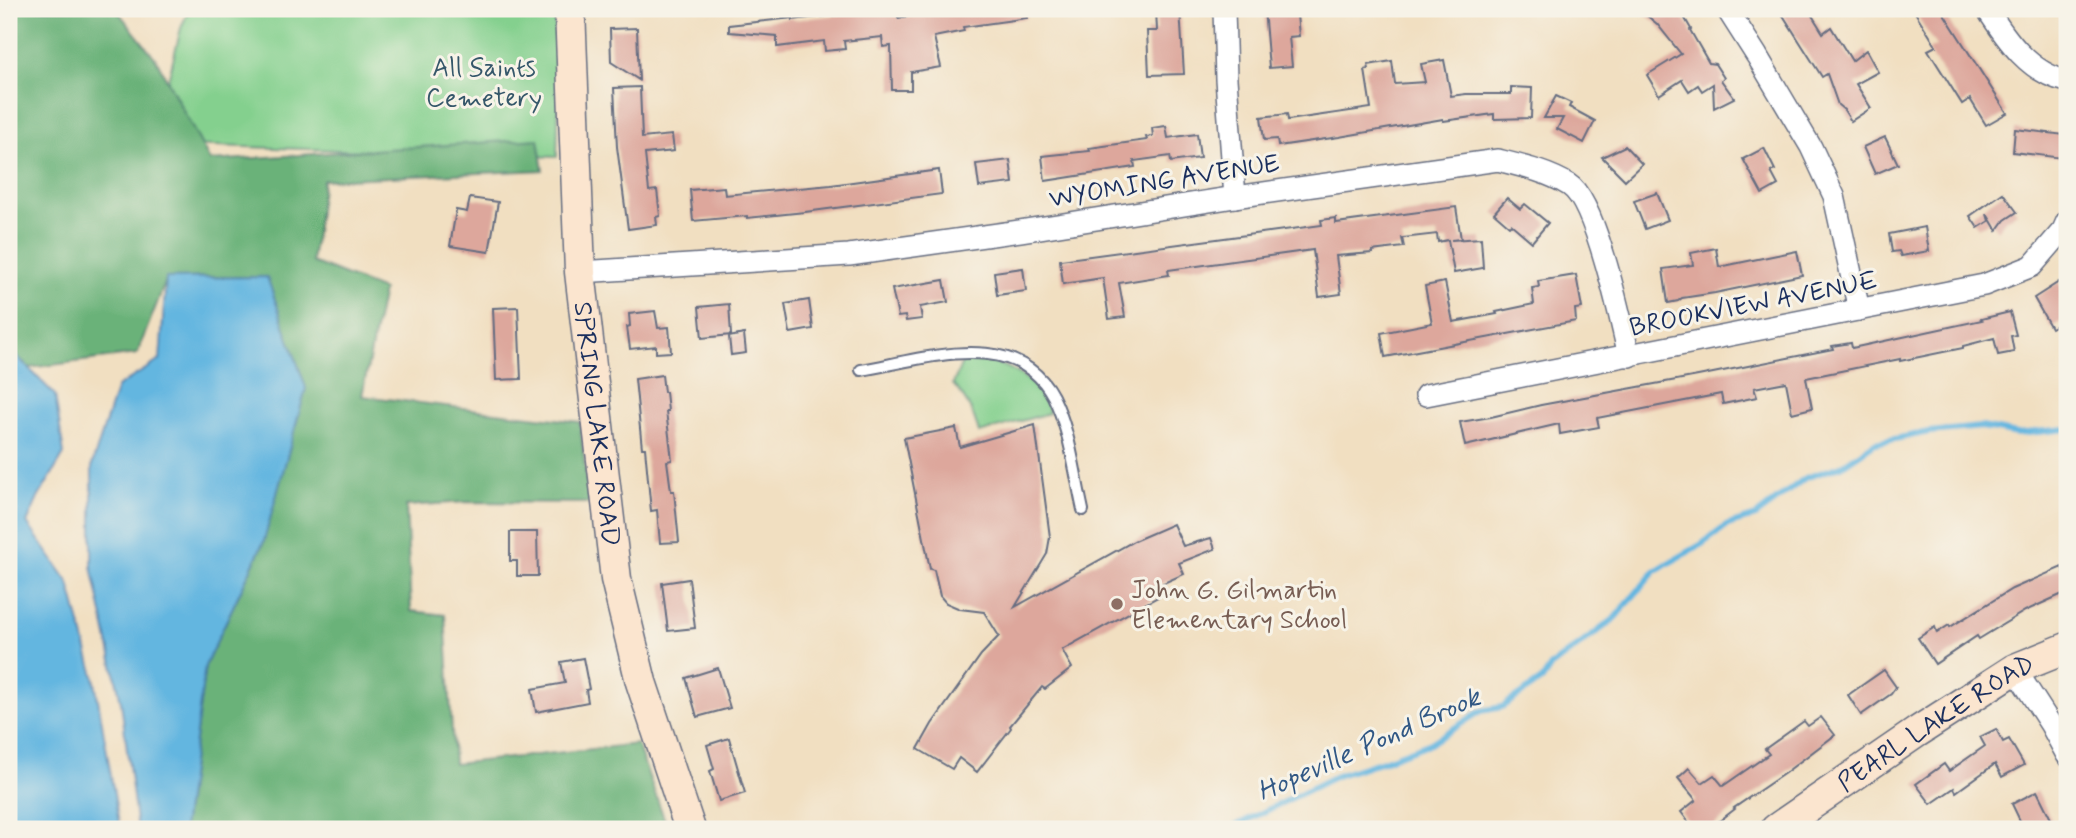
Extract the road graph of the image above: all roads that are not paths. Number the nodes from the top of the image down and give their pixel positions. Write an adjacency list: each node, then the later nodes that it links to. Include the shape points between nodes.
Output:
1 (570, 9): 8 (main road, SPRING LAKE ROAD)
2 (1224, 9): 6 (street)
3 (1727, 9): 9 (street, via 1811,147 1834,196)
4 (1987, 9): 5 (street, via 2026,60 2053,78)
5 (2067, 81)
6 (1235, 197): 8 (street, WYOMING AVENUE, via 849,254); 10 (street, WYOMING AVENUE, via 1498,160 1533,169 1572,186 1593,221)
7 (2067, 221): 9 (street, BROOKVIEW AVENUE, via 2032,266 1984,285)
8 (580, 272): 18 (main road, SPRING LAKE ROAD, via 616,579 641,682)
9 (1859, 310): 10 (street, BROOKVIEW AVENUE)
10 (1629, 356): 12 (street, BROOKVIEW AVENUE)
11 (860, 370): 13 (lane, via 950,353 1004,356 1024,364 1036,373 1057,404)
12 (1426, 395)
13 (1083, 510)
14 (2067, 648): 15 (main road, PEARL LAKE ROAD)
15 (2015, 669): 16 (street); 17 (main road, PEARL LAKE ROAD, via 1917,732)
16 (2067, 755)
17 (1792, 825)
18 (690, 829)

